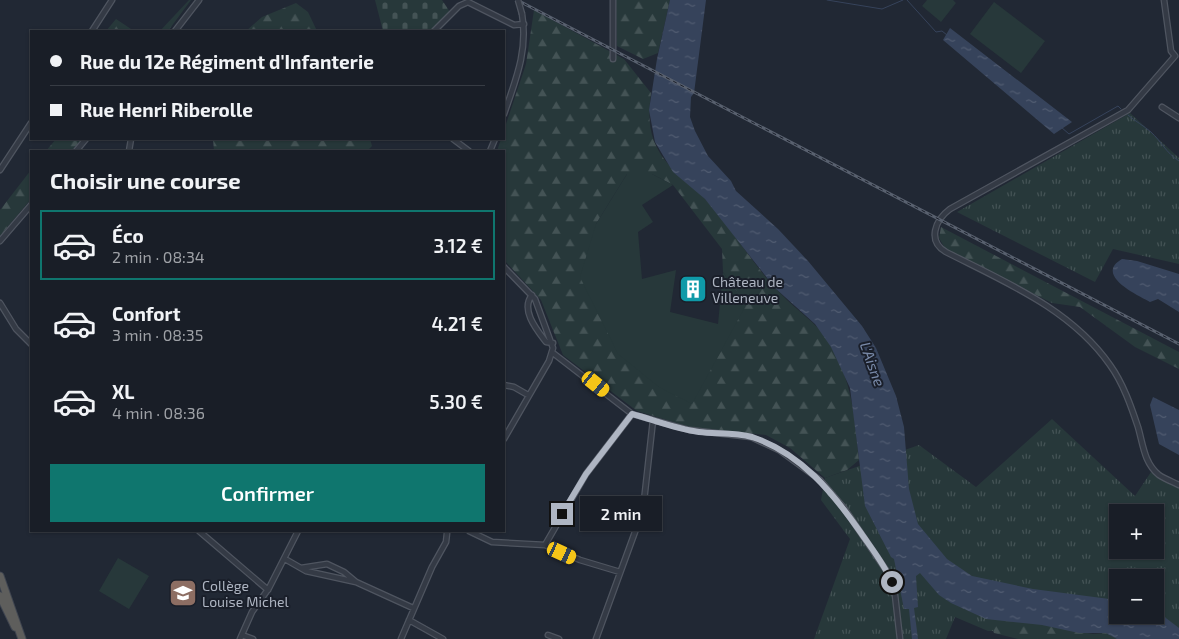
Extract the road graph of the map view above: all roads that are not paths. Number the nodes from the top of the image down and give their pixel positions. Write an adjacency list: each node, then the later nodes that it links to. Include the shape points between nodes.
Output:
1 (112, 0): 7 (street)
2 (199, 0): 8 (street)
3 (518, 0): 6 (street, bridge)
4 (613, 0): 11 (street)
5 (1164, 0): 10 (street, via 1171,52)
6 (523, 22): 9 (street, via 514,25 474,4 465,3); 13 (street, via 525,34 520,68)
7 (93, 30)
8 (176, 30)
9 (435, 30)
10 (1177, 57): 34 (street, via 1128,110 950,209 938,222 934,238 946,252 1025,292 1060,314 1088,339 1111,365 1128,398 1143,452 1158,474)
11 (612, 59)
12 (1162, 107): 14 (street)
13 (505, 111)
14 (1179, 118)
15 (30, 125): 20 (street)
16 (85, 140): 18 (street)
17 (455, 140): 19 (street)
18 (77, 150)
19 (468, 150)
20 (0, 170)
21 (30, 205): 22 (street)
22 (0, 241)
23 (505, 268): 24 (street)
24 (532, 295): 27 (street); 27 (street, via 529,314 546,342)
25 (0, 304): 26 (street)
26 (30, 343)
27 (551, 343): 28 (street)
28 (553, 352): 30 (street); 31 (street)
29 (505, 385): 30 (street)
30 (528, 395): 33 (street)
31 (632, 414): 32 (street); 39 (street, via 586,474)
32 (653, 420): 43 (street, via 643,510); 59 (street, via 699,432 751,437 779,450 820,480 844,508 888,573)
33 (505, 437)
34 (1179, 485)
35 (200, 532): 47 (street)
36 (298, 532): 40 (street)
37 (448, 532): 49 (street)
38 (471, 532): 39 (street, via 492,542)
39 (545, 545): 43 (street)
40 (285, 559): 42 (street); 47 (street)
41 (321, 564): 42 (street); 44 (street); 46 (street, via 344,572)
42 (301, 568): 44 (street)
43 (620, 572): 58 (street)
44 (325, 574): 46 (street)
45 (0, 576): 53 (highway)
46 (356, 582): 49 (street)
47 (268, 590): 52 (street, via 252,612)
48 (0, 596): 53 (highway)
49 (413, 608): 50 (street)
50 (409, 620): 55 (street); 56 (street)
51 (548, 635): 57 (street)
52 (241, 637): 54 (street)
53 (21, 639)
54 (253, 639)
55 (401, 639)
56 (443, 639)
57 (559, 639)
58 (596, 639)
59 (900, 639)

